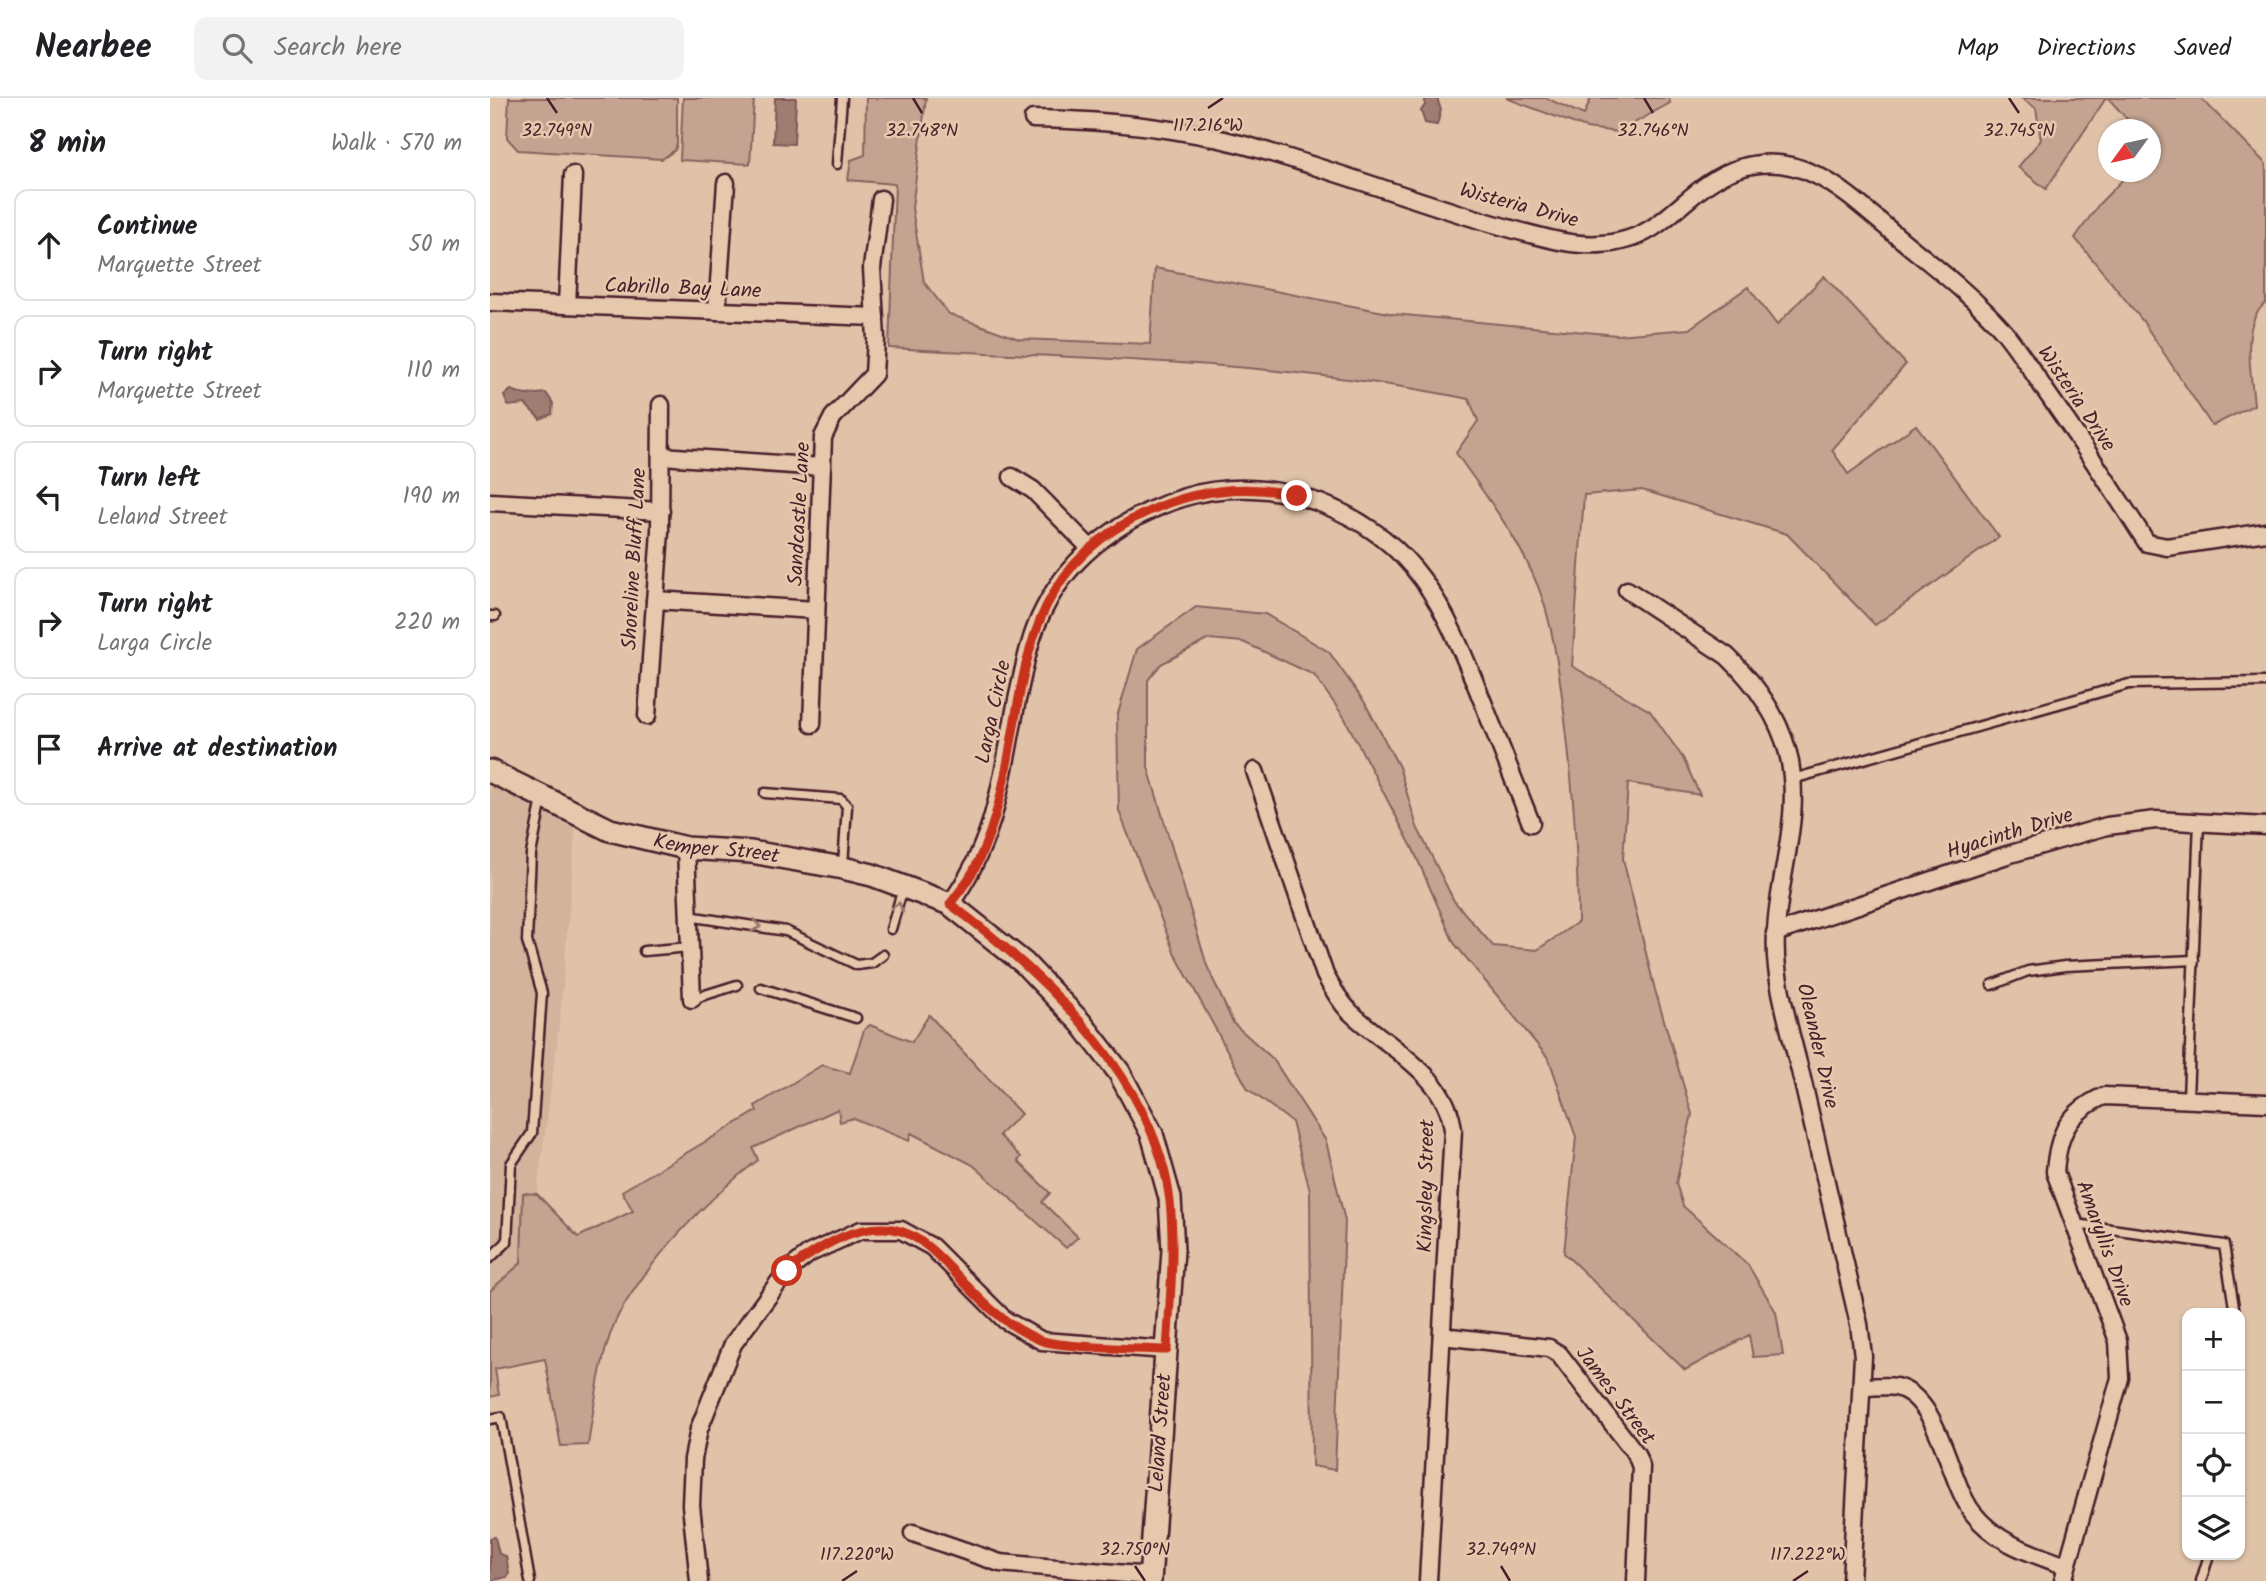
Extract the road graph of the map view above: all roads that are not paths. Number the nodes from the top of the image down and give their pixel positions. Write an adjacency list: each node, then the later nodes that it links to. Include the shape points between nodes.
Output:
1 (842, 98): 3 (lane)
2 (1033, 119): 17 (street, Wisteria Drive, via 1079,120 1244,145 1549,239 1583,244 1615,242 1641,233 1700,187 1728,173 1756,164 1796,166 1832,181 1984,310 2021,354 2147,543 2167,547)
3 (837, 164)
4 (573, 175): 8 (street)
5 (726, 183): 9 (street)
6 (881, 199): 10 (street, Sandcastle Lane, via 872,268)
7 (490, 302): 8 (street, Cabrillo Bay Lane)
8 (567, 305): 9 (street, Cabrillo Bay Lane)
9 (717, 311): 10 (street, Cabrillo Bay Lane)
10 (875, 317): 13 (street, Sandcastle Lane, via 874,374 833,417 823,437)
11 (661, 405): 12 (street, Shoreline Bluff Lane)
12 (661, 456): 13 (street); 16 (street, Shoreline Bluff Lane)
13 (822, 467): 21 (street, Sandcastle Lane)
14 (1012, 477): 18 (street, via 1033,490)
15 (490, 502): 16 (street)
16 (660, 511): 20 (street, Shoreline Bluff Lane)
17 (2266, 532)
18 (1090, 548): 31 (street, Larga Circle, via 1160,506 1204,492 1232,489 1297,496 1360,522 1406,558 1442,606); 36 (street, Larga Circle, via 1042,612 1025,662 990,831 976,867)
19 (1627, 590): 27 (street, Oleander Drive, via 1727,656 1745,675 1779,727)
20 (655, 600): 21 (street); 23 (street, Shoreline Bluff Lane)
21 (816, 610): 24 (street, Sandcastle Lane)
22 (2266, 681): 27 (lane, via 2129,684)
23 (647, 716)
24 (812, 724)
25 (490, 771): 29 (street, Kemper Street)
26 (1255, 771): 54 (street, Kingsley Street, via 1325,975 1336,995 1423,1073 1447,1103 1451,1116)
27 (1793, 779): 39 (street, Oleander Drive, via 1793,819)
28 (765, 793): 34 (lane, via 841,799 847,806)
29 (543, 797): 33 (street, Kemper Street, via 610,830); 52 (lane, via 531,854 527,942 542,993 532,1133 511,1164 507,1242)
30 (2200, 821): 32 (street, Hyacinth Drive); 39 (street, Hyacinth Drive, via 2107,826); 43 (lane)
31 (1531, 823)
32 (2266, 826)
33 (686, 848): 34 (street, Kemper Street, via 751,852); 37 (street)
34 (843, 869): 35 (street, Kemper Street)
35 (904, 886): 36 (street, Kemper Street); 38 (lane, one-way to 35)
36 (950, 904): 55 (street, Leland Street, via 1043,983 1101,1047 1136,1100 1152,1134 1170,1198 1173,1250)
37 (688, 916): 40 (street); 42 (lane, one-way to 42, via 786,931 858,965 865,966)
38 (891, 929)
39 (1775, 933): 56 (street, Oleander Drive, via 1777,970 1859,1324)
40 (690, 947): 41 (lane); 47 (street)
41 (644, 951)
42 (883, 955)
43 (2194, 960): 45 (lane, via 2065,966 2028,971); 49 (lane)
44 (737, 985): 47 (lane)
45 (1992, 985)
46 (761, 988): 48 (lane)
47 (692, 999)
48 (856, 1018)
49 (2189, 1098): 50 (street, Amaryllis Drive); 51 (street, Amaryllis Drive, via 2104,1096 2084,1105 2057,1148 2055,1172)
50 (2266, 1103)
51 (2076, 1224): 53 (lane, via 2224,1245); 60 (street, Amaryllis Drive, via 2118,1341 2120,1378)
52 (490, 1258)
53 (2234, 1308)
54 (1442, 1336): 64 (street, Kingsley Street); 65 (street, James Street, via 1537,1345 1559,1354 1636,1454 1641,1467)
55 (1167, 1350): 61 (street, Leland Street); 63 (street, via 1042,1341 1005,1320 932,1247 901,1230 861,1230 810,1253 787,1271 733,1344 699,1429 691,1505)
56 (1864, 1387): 60 (street, via 1896,1387 1911,1394 1941,1441 1954,1479 1975,1515 2011,1546); 66 (street, Oleander Drive)
57 (490, 1419): 62 (lane, via 501,1416)
58 (913, 1533): 61 (street, via 1000,1563)
59 (2207, 1560): 67 (lane)
60 (2065, 1573)
61 (1150, 1578)
62 (530, 1581)
63 (699, 1581)
64 (1428, 1581)
65 (1636, 1581)
66 (1851, 1581)
67 (2201, 1581)

